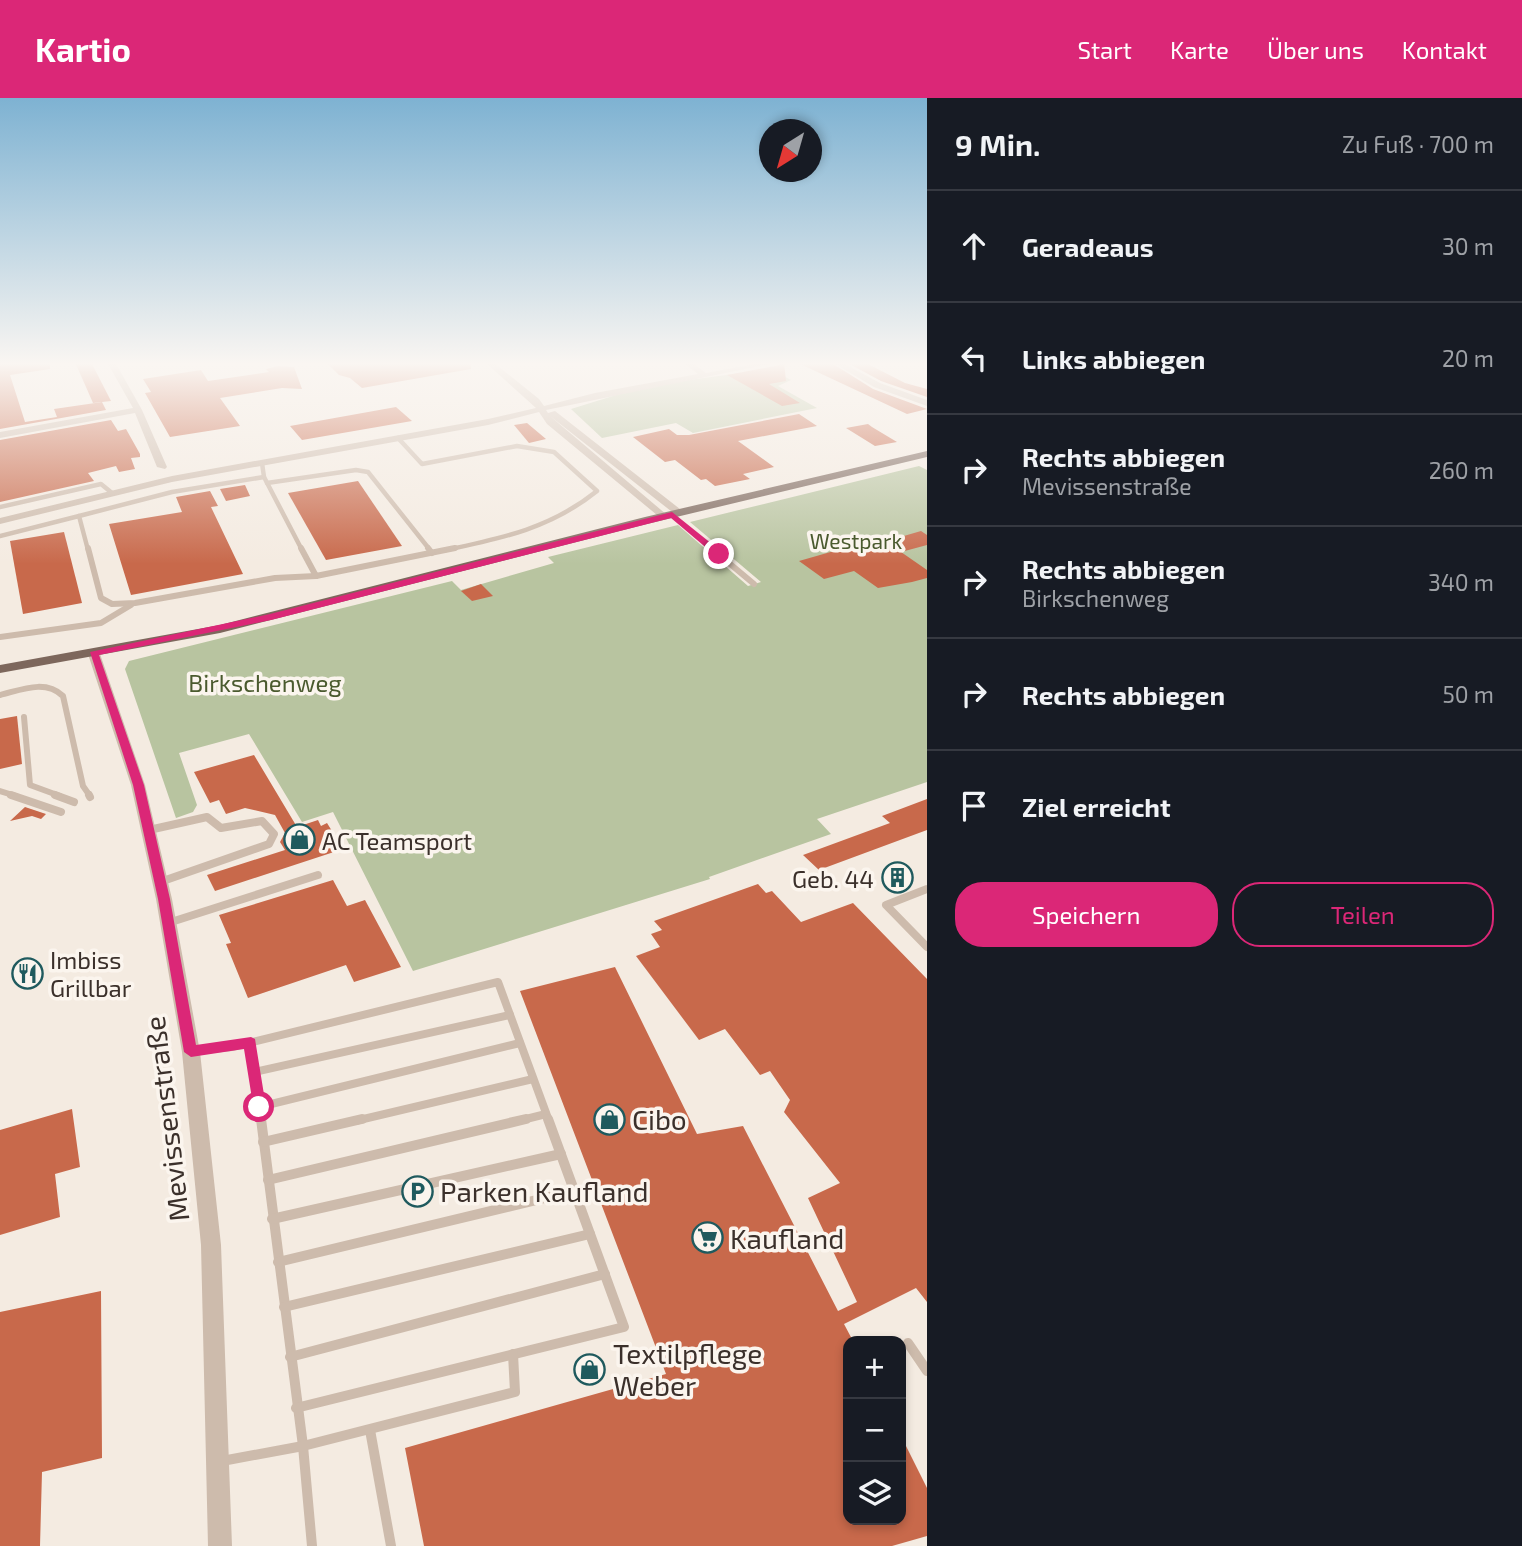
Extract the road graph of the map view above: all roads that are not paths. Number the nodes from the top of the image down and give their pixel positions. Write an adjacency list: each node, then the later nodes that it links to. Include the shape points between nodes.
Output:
1 (30, 430): 6 (street)
2 (146, 430): 10 (street)
3 (445, 430): 7 (street)
4 (560, 430): 14 (street)
5 (573, 430): 14 (street)
6 (0, 435)
7 (398, 438): 9 (street); 18 (lane, via 422,464 517,446 554,452 597,491 554,520 490,541)
8 (927, 454): 14 (main road)
9 (262, 463): 11 (lane); 12 (street)
10 (162, 467)
11 (266, 480): 15 (lane, via 172,492); 18 (lane, via 368,472); 19 (lane)
12 (111, 494): 13 (lane, via 101,484); 16 (street)
13 (0, 507)
14 (672, 515): 20 (lane); 23 (main road, via 271,617)
15 (79, 516): 17 (lane); 21 (lane, via 104,603)
16 (0, 521)
17 (0, 536)
18 (432, 553): 19 (lane)
19 (316, 576): 21 (lane, via 275,578)
20 (754, 584)
21 (135, 603): 22 (lane, via 101,623)
22 (0, 637)
23 (93, 654): 24 (main road); 31 (street, Mevissenstraße, via 138,785)
24 (0, 669)
25 (0, 695): 28 (lane, via 48,686 59,690 83,786)
26 (24, 717): 29 (lane, via 30,785)
27 (0, 791): 30 (lane)
28 (90, 797)
29 (74, 802)
30 (61, 812)
31 (148, 830): 33 (street, Mevissenstraße); 33 (lane, via 207,817 221,828 262,821 274,834 269,845)
32 (318, 875): 35 (lane)
33 (160, 882): 35 (street, Mevissenstraße)
34 (927, 889): 36 (lane, via 886,905)
35 (168, 923): 40 (street, Mevissenstraße)
36 (927, 947)
37 (510, 1015): 38 (lane, via 498,982); 39 (lane); 41 (lane)
38 (251, 1042): 40 (lane); 41 (lane)
39 (520, 1042): 42 (lane); 43 (lane)
40 (191, 1052): 61 (street, Mevissenstraße, via 211,1245)
41 (254, 1072): 43 (lane)
42 (533, 1079): 44 (lane); 45 (lane)
43 (259, 1107): 45 (lane)
44 (546, 1114): 46 (lane); 47 (lane)
45 (263, 1142): 47 (lane)
46 (561, 1154): 48 (lane); 49 (lane)
47 (268, 1180): 49 (lane)
48 (574, 1191): 50 (lane); 51 (lane)
49 (272, 1219): 51 (lane)
50 (590, 1234): 52 (lane); 53 (lane)
51 (278, 1262): 53 (lane)
52 (605, 1274): 55 (lane, via 624,1327); 56 (lane)
53 (284, 1307): 56 (lane)
54 (908, 1343): 57 (lane)
55 (513, 1354): 58 (lane); 59 (lane, via 515,1392)
56 (290, 1357): 58 (lane)
57 (927, 1371)
58 (296, 1408): 60 (lane)
59 (370, 1430): 60 (lane); 64 (lane)
60 (303, 1446): 61 (lane); 63 (lane)
61 (217, 1462): 62 (street, Mevissenstraße)
62 (220, 1546)
63 (312, 1546)
64 (391, 1546)

